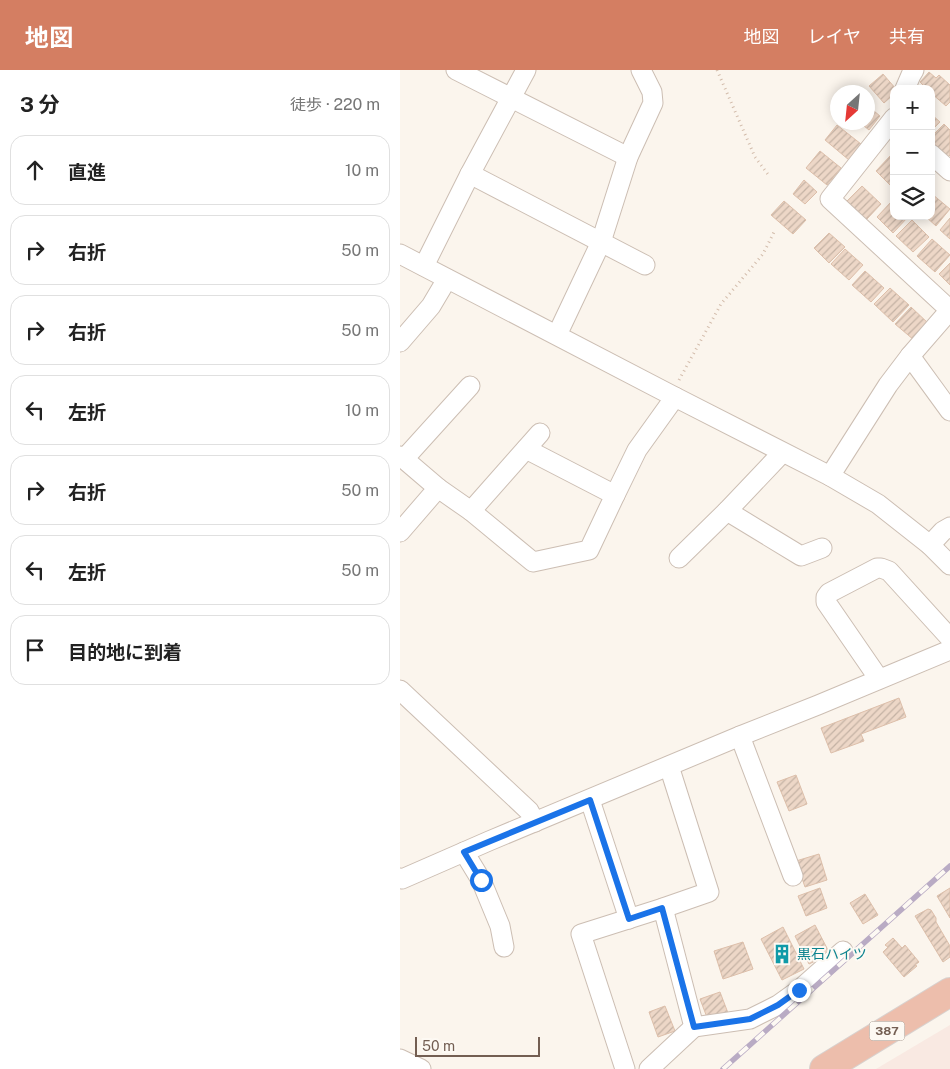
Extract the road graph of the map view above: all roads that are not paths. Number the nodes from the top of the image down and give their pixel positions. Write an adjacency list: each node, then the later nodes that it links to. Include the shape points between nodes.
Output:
1 (456, 70): 6 (street)
2 (526, 70): 6 (street)
3 (641, 70): 8 (street, via 652,92 653,104)
4 (914, 70): 5 (street)
5 (908, 85)
6 (511, 98): 8 (street); 11 (street)
7 (890, 123): 17 (street, via 830,199)
8 (628, 157): 12 (street)
9 (935, 157): 10 (street)
10 (949, 168)
11 (470, 174): 12 (street); 15 (street)
12 (601, 242): 14 (street); 18 (street)
13 (400, 254): 15 (street)
14 (645, 265)
15 (424, 266): 16 (street)
16 (447, 279): 18 (street); 19 (street, via 431,306)
17 (950, 310): 20 (street)
18 (556, 335): 22 (street)
19 (400, 342)
20 (910, 356): 23 (street); 28 (street)
21 (470, 386): 27 (street)
22 (674, 397): 26 (street); 30 (street, via 637,450)
23 (950, 411)
24 (540, 434): 25 (street)
25 (526, 449): 30 (street); 31 (street)
26 (782, 453): 28 (street); 32 (street)
27 (402, 457): 29 (street)
28 (830, 476): 35 (street, via 878,504)
29 (438, 488): 31 (street); 34 (street)
30 (615, 495): 31 (street, via 589,550 533,562)
31 (471, 511)
32 (727, 511): 36 (street, via 801,556); 37 (street)
33 (950, 527): 35 (street)
34 (400, 532)
35 (930, 545): 38 (street)
36 (822, 548)
37 (679, 558)
38 (950, 565)
39 (950, 638): 41 (street, via 885,568 877,568 829,593 826,602)
40 (950, 650): 41 (street)
41 (879, 679): 43 (street)
42 (400, 690): 46 (street, via 529,811)
43 (740, 736): 44 (street); 48 (street)
44 (669, 766): 45 (street); 50 (street, via 709,892)
45 (590, 800): 46 (street); 51 (street)
46 (535, 822): 47 (street)
47 (464, 852): 49 (street); 52 (street, via 481,880 500,926)
48 (792, 876)
49 (401, 880)
50 (662, 908): 51 (street); 55 (street)
51 (629, 919): 58 (street, via 580,934)
52 (504, 947)
53 (843, 951): 55 (street, via 778,1005 750,1019)
54 (950, 992): 60 (highway, 387)
55 (694, 1027): 59 (street)
56 (400, 1059): 57 (street)
57 (421, 1069)
58 (625, 1069)
59 (649, 1069)
60 (824, 1069)

